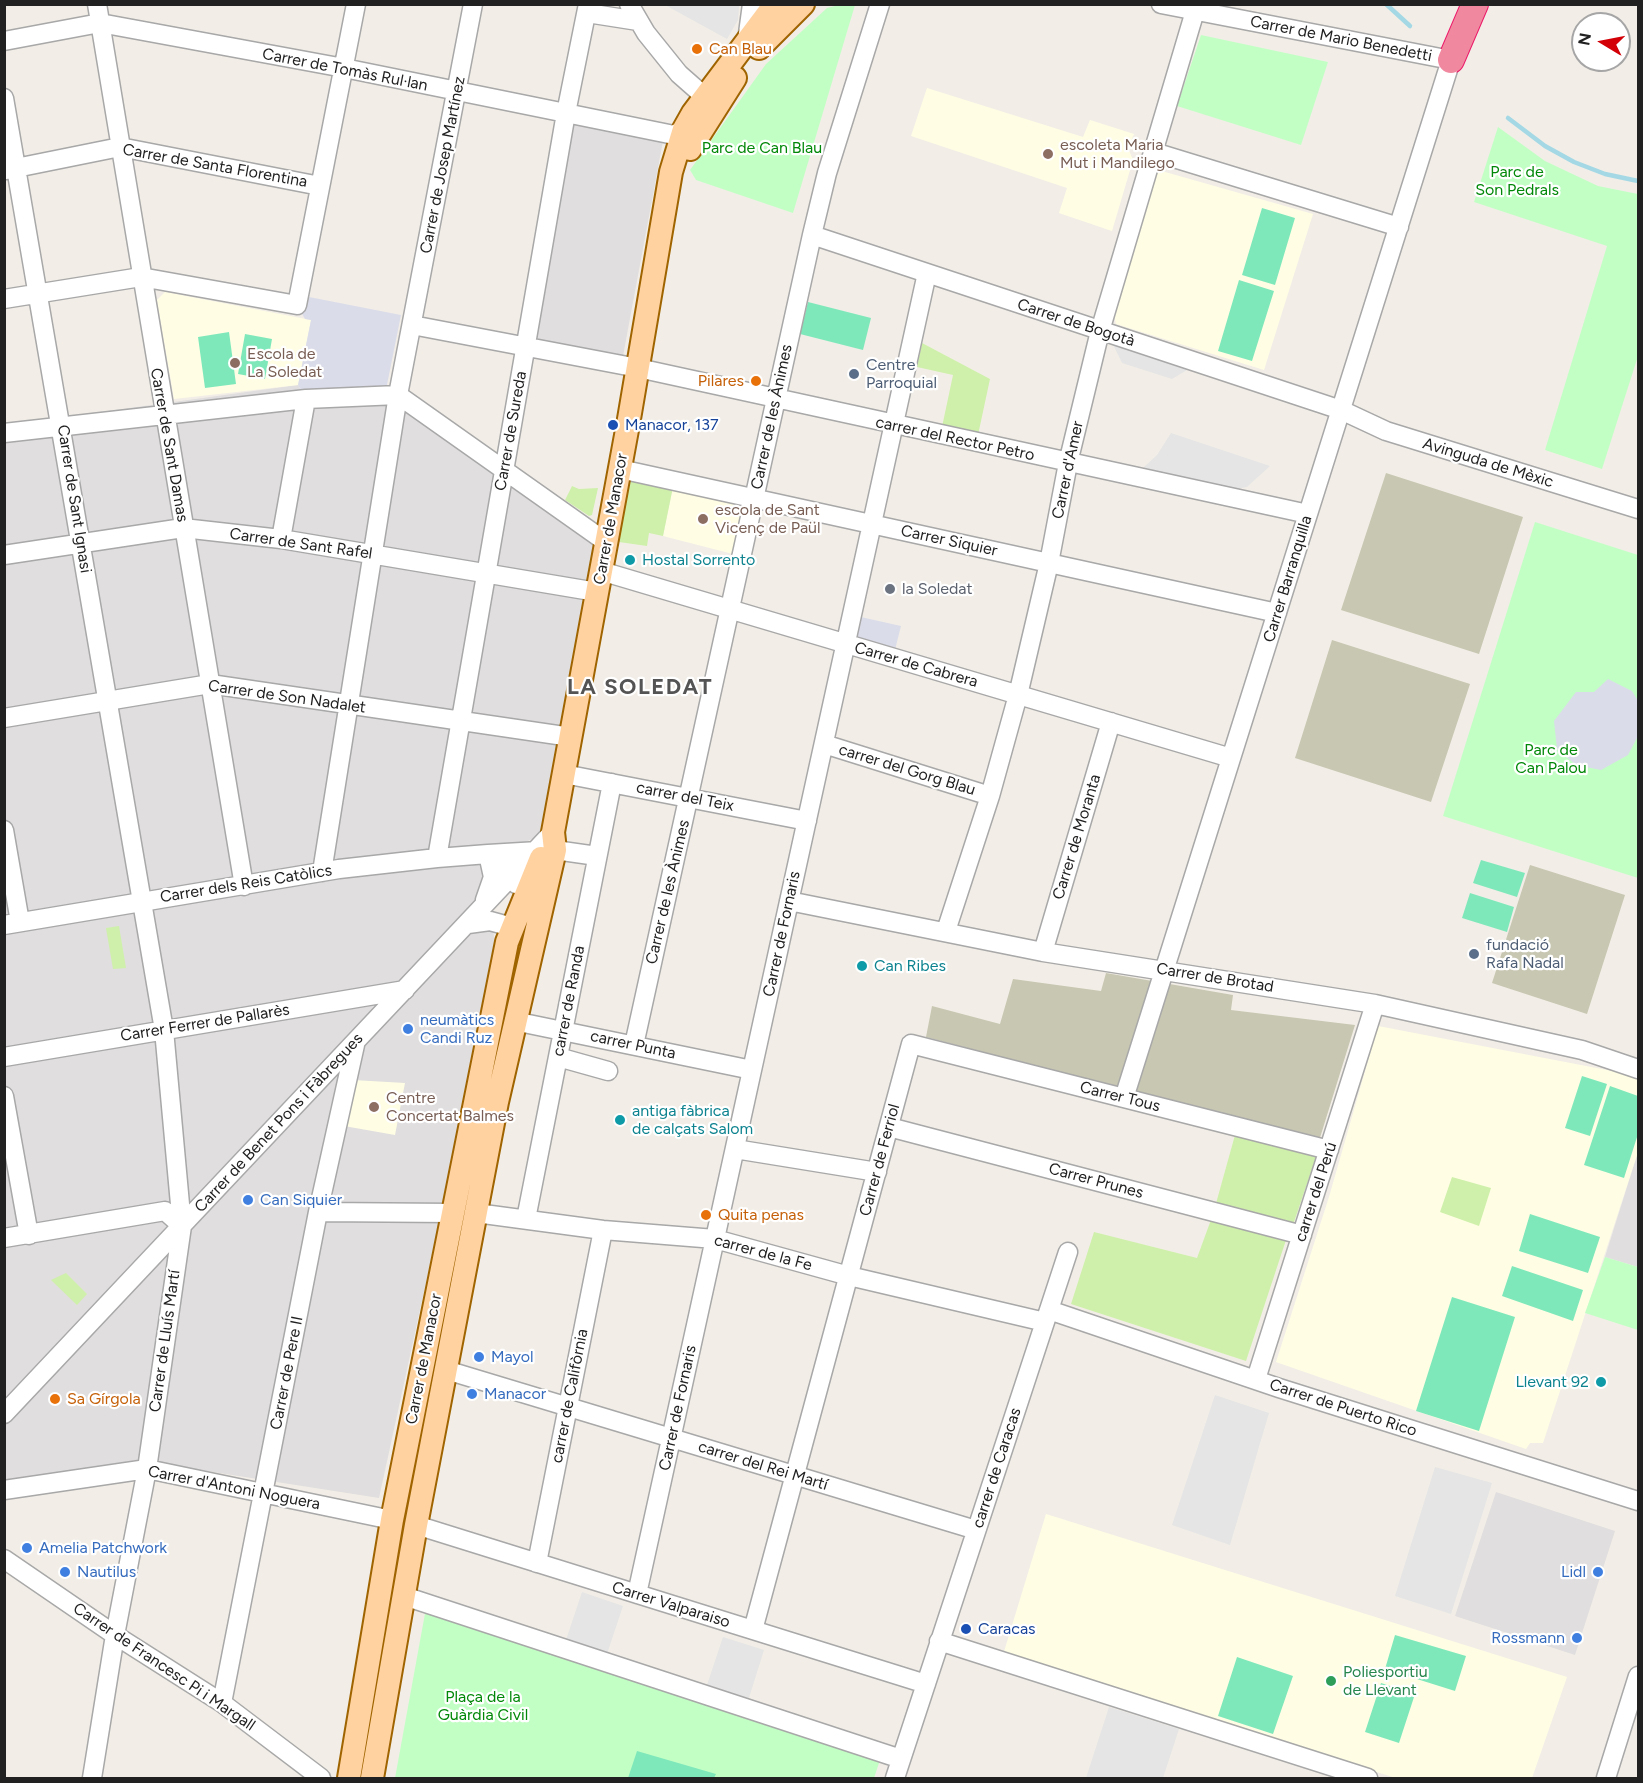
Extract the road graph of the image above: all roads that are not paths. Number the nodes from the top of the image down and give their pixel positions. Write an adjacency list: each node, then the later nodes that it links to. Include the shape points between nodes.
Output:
1 (97, 4): 15 (street, Carrer de Sant Damas)
2 (356, 4): 19 (street)
3 (473, 4): 20 (street, Carrer de Josep Martínez)
4 (629, 4): 14 (street)
5 (752, 4): 16 (street)
6 (775, 4): 16 (main road, Carrer de Manacor)
7 (880, 4): 32 (street, Carrer de les Ànimes, via 827,173)
8 (1161, 4): 13 (street, Carrer de Mario Benedetti)
9 (1461, 4): 18 (highway)
10 (1475, 4): 18 (highway)
11 (803, 6): 27 (main road, Carrer de Manacor, via 747,61)
12 (588, 9): 14 (street); 23 (street, Carrer de Sureda)
13 (1195, 11): 18 (street, Carrer de Mario Benedetti); 26 (street, Carrer d'Amer)
14 (638, 21): 21 (street, via 679,74)
15 (100, 23): 17 (street, Carrer de Tomàs Rul·lan); 19 (street, Carrer de Tomàs Rul·lan); 25 (street, Carrer de Sant Damas)
16 (747, 41): 21 (main road, Carrer de Manacor)
17 (4, 42)
18 (1451, 60): 31 (street, Carrer Barranquilla)
19 (344, 68): 20 (street, Carrer de Tomàs Rul·lan); 29 (street)
20 (457, 92): 23 (street, Carrer de Tomàs Rul·lan); 37 (street, Carrer de Josep Martínez)
21 (704, 96): 24 (main road, Carrer de Manacor)
22 (4, 98): 28 (street, Carrer de Sant Ignasi)
23 (566, 113): 24 (street, Carrer de Tomàs Rul·lan); 39 (street, Carrer de Sureda)
24 (679, 135): 27 (street, Carrer de Manacor); 30 (main road, Carrer de Manacor)
25 (120, 147): 28 (street, Carrer de Santa Florentina); 29 (street, Carrer de Santa Florentina); 34 (street, Carrer de Sant Damas)
26 (1154, 152): 31 (street); 38 (street, Carrer d'Amer)
27 (682, 165): 30 (main road, Carrer de Manacor)
28 (11, 169): 35 (street, Carrer de Sant Ignasi)
29 (320, 186): 34 (street, via 297,305)
30 (665, 206): 40 (main road, Carrer de Manacor)
31 (1399, 227): 44 (street, Carrer Barranquilla)
32 (812, 235): 33 (street, Carrer de Bogotà); 43 (street, Carrer de les Ànimes)
33 (927, 273): 38 (street, Carrer de Bogotà); 47 (street, Carrer de Fornaris)
34 (141, 277): 35 (street); 45 (street, Carrer de Sant Damas)
35 (38, 293): 36 (street); 46 (street, Carrer de Sant Ignasi)
36 (4, 299)
37 (412, 325): 39 (street, carrer del Rector Petro); 41 (street, Carrer de Josep Martínez)
38 (1100, 331): 44 (street, Carrer de Bogotà); 49 (street, Carrer d'Amer)
39 (525, 348): 40 (street, carrer del Rector Petro); 51 (street, Carrer de Sureda)
40 (638, 368): 43 (street, carrer del Rector Petro); 50 (main road, Carrer de Manacor)
41 (398, 395): 42 (street); 51 (street); 60 (street)
42 (306, 399): 45 (street); 57 (street)
43 (775, 400): 47 (street, carrer del Rector Petro); 52 (street, Carrer de les Ànimes)
44 (1341, 410): 53 (street, Avinguda de Mèxic, via 1386,431); 54 (street, Carrer Barranquilla)
45 (164, 413): 46 (street); 56 (street, Carrer de Sant Damas)
46 (62, 426): 48 (street); 59 (street, Carrer de Sant Ignasi)
47 (894, 426): 49 (street, carrer del Rector Petro); 55 (street, Carrer de Fornaris)
48 (4, 433)
49 (1068, 463): 54 (street, carrer del Rector Petro); 62 (street, Carrer d'Amer)
50 (620, 469): 52 (street, Carrer Siquier); 58 (main road, Carrer de Manacor)
51 (504, 472): 58 (street); 63 (street, Carrer de Sureda)
52 (754, 498): 55 (street, Carrer Siquier); 65 (street, Carrer de les Ànimes)
53 (1638, 509)
54 (1308, 514): 66 (street, Carrer Barranquilla)
55 (872, 524): 62 (street, Carrer Siquier); 67 (street, Carrer de Fornaris)
56 (183, 528): 57 (street, Carrer de Sant Rafel); 59 (street, Carrer de Sant Rafel); 68 (street, Carrer de Sant Damas)
57 (281, 539): 60 (street, Carrer de Sant Rafel)
58 (606, 542): 64 (main road, Carrer de Manacor)
59 (81, 544): 61 (street, Carrer de Sant Rafel); 70 (street, Carrer de Sant Ignasi)
60 (373, 554): 63 (street, Carrer de Sant Rafel); 71 (street)
61 (4, 555)
62 (1049, 563): 66 (street, Carrer Siquier); 69 (street, Carrer d'Amer)
63 (486, 575): 64 (street, Carrer de Sant Rafel); 73 (street, Carrer de Sureda)
64 (599, 582): 65 (street, Carrer de Cabrera); 75 (main road, Carrer de Manacor)
65 (731, 610): 67 (street, Carrer de Cabrera); 81 (street, Carrer de les Ànimes)
66 (1277, 613): 77 (street, Carrer Barranquilla)
67 (844, 643): 69 (street, Carrer de Cabrera); 76 (street, Carrer de Fornaris)
68 (210, 684): 70 (street, Carrer de Son Nadalet); 71 (street, Carrer de Son Nadalet); 90 (street, Carrer de Sant Damas)
69 (1018, 695): 74 (street, Carrer de Cabrera); 80 (street, Carrer d'Amer)
70 (108, 700): 72 (street, Carrer de Son Nadalet); 91 (street, Carrer de Sant Ignasi)
71 (349, 705): 73 (street, Carrer de Son Nadalet); 88 (street)
72 (4, 718)
73 (461, 722): 75 (street, Carrer de Son Nadalet); 87 (street, Carrer de Sureda)
74 (1111, 722): 77 (street, Carrer de Cabrera); 99 (street, Carrer de Moranta)
75 (570, 737): 78 (main road, Carrer de Manacor)
76 (824, 744): 80 (street, carrer del Gorg Blau); 82 (street, Carrer de Fornaris)
77 (1231, 758): 100 (street, Carrer Barranquilla)
78 (564, 774): 79 (street, carrer del Teix); 84 (main road, Carrer de Manacor)
79 (612, 783): 81 (street, carrer del Teix); 86 (street, carrer de Randa)
80 (990, 796): 97 (street, Carrer d'Amer)
81 (689, 797): 82 (street, carrer del Teix); 107 (street, Carrer de les Ànimes)
82 (807, 821): 92 (street, Carrer de Fornaris)
83 (4, 830): 95 (street)
84 (546, 846): 85 (street, Carrer dels Reis Catòlics); 86 (street, Carrer dels Reis Catòlics); 89 (street, Carrer de Benet Pons i Fàbregues); 93 (main road, Carrer de Manacor); 98 (main road, Carrer de Manacor)
85 (488, 854): 87 (street, Carrer dels Reis Catòlics); 89 (street); 94 (street, via 493,877)
86 (597, 856): 105 (street, carrer de Randa)
87 (437, 858): 88 (street, Carrer dels Reis Catòlics)
88 (322, 872): 90 (street, Carrer dels Reis Catòlics)
89 (513, 873): 93 (street); 94 (street, Carrer de Benet Pons i Fàbregues)
90 (244, 886): 91 (street, Carrer dels Reis Catòlics)
91 (142, 901): 95 (street, Carrer dels Reis Catòlics); 104 (street, Carrer de Lluís Martí)
92 (789, 901): 97 (street, Carrer de Brotad); 112 (street, Carrer de Fornaris)
93 (522, 906): 98 (main road, Carrer de Manacor)
94 (481, 910): 96 (street, Carrer de Benet Pons i Fàbregues)
95 (12, 924)
96 (468, 924): 98 (street, via 490,921); 101 (street, Carrer de Benet Pons i Fàbregues)
97 (946, 931): 99 (street, Carrer de Brotad)
98 (516, 944): 103 (main road, Carrer de Manacor); 121 (main road, Carrer de Manacor)
99 (1042, 952): 100 (street, Carrer de Brotad)
100 (1164, 970): 102 (street, Carrer de Brotad); 115 (street, Carrer Barranquilla)
101 (405, 990): 104 (street, Carrer Ferrer de Pallarès); 106 (street, Carrer de Benet Pons i Fàbregues)
102 (1375, 1004): 111 (street, Carrer de Brotad, via 1582,1050); 118 (street, carrer del Perú)
103 (514, 1021): 105 (street, carrer Punta); 121 (main road, Carrer de Manacor)
104 (164, 1030): 109 (street, Carrer Ferrer de Pallarès); 123 (street, Carrer de Lluís Martí)
105 (563, 1030): 107 (street, carrer Punta); 110 (street, carrer de Randa)
106 (355, 1044): 120 (street, Carrer de Pere II); 123 (street, Carrer de Benet Pons i Fàbregues)
107 (634, 1044): 112 (street, carrer Punta)
108 (911, 1044): 115 (street, Carrer Tous); 116 (street, Carrer de Ferriol)
109 (4, 1057)
110 (558, 1057): 113 (street); 122 (street, carrer de Randa)
111 (1638, 1069)
112 (752, 1070): 117 (street, Carrer de Fornaris)
113 (608, 1071)
114 (4, 1096): 125 (street)
115 (1124, 1098): 118 (street, Carrer Tous)
116 (889, 1127): 119 (street, Carrer de Ferriol); 126 (street, Carrer Prunes)
117 (735, 1149): 119 (street); 128 (street, Carrer de Fornaris)
118 (1329, 1150): 126 (street, carrer del Perú)
119 (877, 1172): 130 (street, Carrer de Ferriol)
120 (318, 1212): 121 (street, carrer de la Fe); 141 (street, Carrer de Pere II)
121 (465, 1213): 122 (street, carrer de la Fe); 132 (main road, Carrer de Manacor); 136 (main road, Carrer de Manacor)
122 (526, 1219): 124 (street, carrer de la Fe)
123 (182, 1226): 125 (street, via 165,1211); 135 (street, Carrer de Benet Pons i Fàbregues); 138 (street, Carrer de Lluís Martí)
124 (603, 1230): 128 (street, carrer de la Fe); 134 (street, carrer de Califòrnia)
125 (29, 1234): 127 (street)
126 (1302, 1234): 133 (street, carrer del Perú)
127 (4, 1238)
128 (715, 1239): 130 (street, carrer de la Fe); 137 (street, Carrer de Fornaris)
129 (1068, 1252): 131 (street, carrer de Caracas)
130 (849, 1276): 131 (street, carrer de la Fe); 139 (street, Carrer de Ferriol)
131 (1047, 1316): 133 (street, Carrer de Puerto Rico); 145 (street, carrer de Caracas)
132 (446, 1370): 134 (street, carrer del Rei Martí); 144 (main road, Carrer de Manacor)
133 (1256, 1380): 142 (street, Carrer de Puerto Rico)
134 (568, 1407): 137 (street, carrer del Rei Martí); 147 (street, carrer de Califòrnia)
135 (4, 1414)
136 (410, 1429): 143 (main road, Carrer de Manacor); 144 (main road, via 419,1459 412,1494)
137 (672, 1438): 139 (street, carrer del Rei Martí); 148 (street, Carrer de Fornaris)
138 (147, 1469): 140 (street, Carrer d'Antoni Noguera); 141 (street, Carrer d'Antoni Noguera); 151 (street, Carrer de Lluís Martí)
139 (795, 1475): 145 (street, carrer del Rei Martí); 150 (street, Carrer de Ferriol)
140 (4, 1490)
141 (264, 1492): 143 (street, Carrer d'Antoni Noguera); 155 (street, Carrer de Pere II)
142 (1638, 1501)
143 (392, 1520): 159 (main road, Carrer de Manacor)
144 (416, 1525): 147 (street, Carrer Valparaiso); 149 (main road, Carrer de Manacor)
145 (976, 1530): 152 (street, carrer de Caracas)
146 (4, 1559): 151 (street, Carrer de Francesc Pi i Margall)
147 (537, 1563): 148 (street, Carrer Valparaiso)
148 (637, 1594): 150 (street, Carrer Valparaiso)
149 (404, 1596): 156 (street); 160 (main road, Carrer de Manacor)
150 (753, 1630): 154 (street, Carrer Valparaiso)
151 (115, 1635): 155 (street, Carrer de Francesc Pi i Margall); 157 (street, Carrer de Lluís Martí)
152 (939, 1641): 154 (street, carrer de Caracas); 162 (street)
153 (1638, 1676): 163 (street)
154 (926, 1684): 156 (street)
155 (222, 1703): 158 (street, Carrer de Francesc Pi i Margall)
156 (901, 1760): 161 (street)
157 (92, 1779)
158 (321, 1779)
159 (349, 1779)
160 (372, 1779)
161 (895, 1779)
162 (1368, 1779)
163 (1606, 1779)

